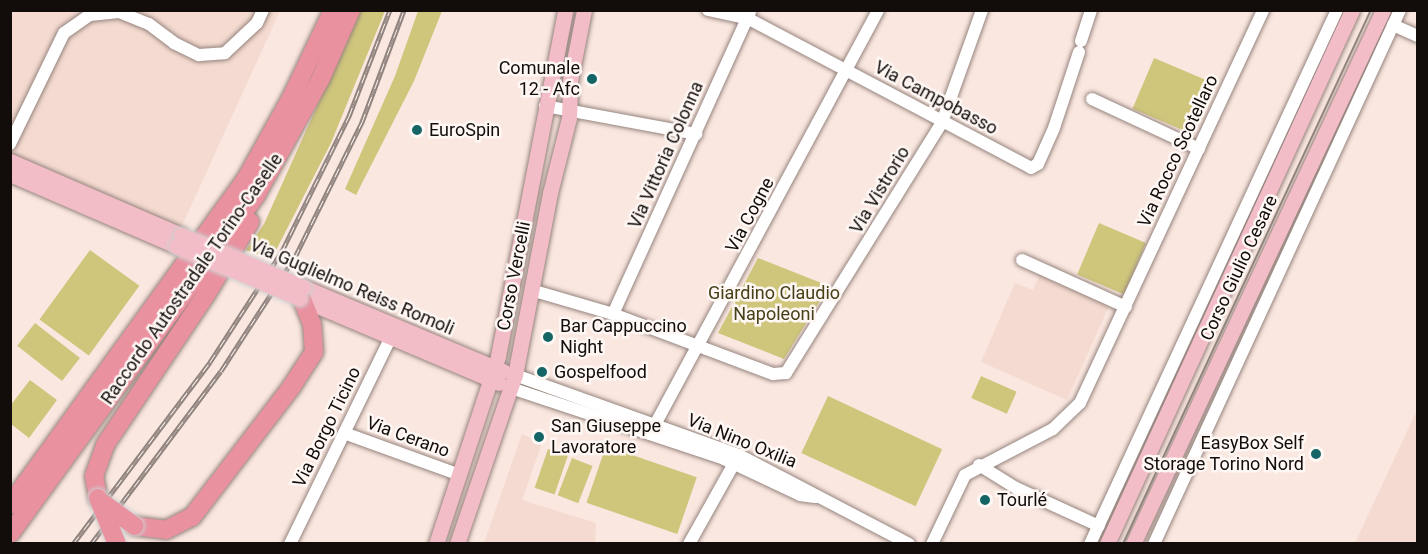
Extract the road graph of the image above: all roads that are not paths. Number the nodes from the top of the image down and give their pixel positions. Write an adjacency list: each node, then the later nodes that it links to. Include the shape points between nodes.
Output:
1 (263, 10): 25 (street, via 257,23 225,53 199,54 119,12 90,15 64,33)
2 (333, 10): 41 (highway, Raccordo Autostradale Torino-Caselle, via 291,98 246,178)
3 (351, 10): 24 (highway, Raccordo Autostradale Torino-Caselle)
4 (565, 10): 20 (main road, Corso Vercelli)
5 (584, 10): 21 (main road, Corso Vercelli, via 570,81)
6 (708, 10): 15 (street, Via Campobasso)
7 (878, 10): 18 (street, Via Cogne)
8 (982, 10): 22 (street, Via Vistrorio)
9 (1090, 10): 22 (street, Via Campobasso, via 1058,118 1035,167)
10 (1263, 10): 26 (street, Via Rocco Scotellaro)
11 (1337, 10): 51 (street, Corso Giulio Cesare)
12 (1352, 10): 47 (main road, Corso Giulio Cesare)
13 (1383, 10): 63 (main road, Corso Giulio Cesare)
14 (1400, 10): 16 (street, Corso Giulio Cesare)
15 (749, 14): 18 (street, Via Campobasso); 23 (street, Via Vittoria Colonna)
16 (1393, 25): 17 (street); 64 (street, Corso Giulio Cesare)
17 (1418, 36)
18 (847, 71): 22 (street, Via Campobasso); 37 (street, Via Cogne)
19 (1092, 99): 26 (street)
20 (545, 106): 21 (street); 36 (main road, Corso Vercelli)
21 (570, 110): 23 (street); 31 (main road, Corso Vercelli)
22 (942, 122): 37 (street, Via Vistrorio, via 793,366 784,374)
23 (696, 134): 34 (street, Via Vittoria Colonna)
24 (288, 141): 49 (highway, via 259,207 100,455 94,476); 53 (highway, Raccordo Autostradale Torino-Caselle, via 247,208)
25 (10, 144)
26 (1199, 149): 33 (street, Via Rocco Scotellaro)
27 (10, 161): 29 (main road, Via Guglielmo Reiss Romoli)
28 (10, 174): 29 (main road, Via Guglielmo Reiss Romoli)
29 (178, 241): 32 (main road, Via Guglielmo Reiss Romoli, bridge)
30 (1022, 260): 33 (street)
31 (531, 290): 34 (street); 40 (main road, Corso Vercelli)
32 (301, 295): 35 (main road, Via Guglielmo Reiss Romoli); 49 (highway, bridge, via 314,333 314,352 192,517 166,530 135,526)
33 (1126, 307): 45 (street, Via Rocco Scotellaro, via 1085,395 1069,417 1048,432)
34 (613, 314): 37 (street)
35 (394, 332): 38 (main road, Via Guglielmo Reiss Romoli); 39 (main road, Via Guglielmo Reiss Romoli); 43 (street, Via Borgo Ticino)
36 (503, 336): 38 (main road, via 489,349); 39 (main road, Corso Vercelli)
37 (699, 347): 42 (street, Via Cogne)
38 (468, 357): 39 (main road, Via Guglielmo Reiss Romoli)
39 (494, 374): 40 (main road, Via Guglielmo Reiss Romoli); 46 (main road, Corso Vercelli)
40 (513, 381): 42 (street, Via Nino Oxilia); 57 (main road, Corso Vercelli)
41 (99, 383): 48 (highway); 50 (highway, Raccordo Autostradale Torino-Caselle)
42 (652, 430): 44 (street, Via Nino Oxilia)
43 (344, 433): 46 (street, Via Cerano); 55 (street, Via Borgo Ticino)
44 (736, 459): 58 (street); 59 (street, Via Nino Oxilia, via 800,495 817,497)
45 (979, 465): 52 (street, via 1016,488); 60 (street, Via Rocco Scotellaro, via 958,483)
46 (460, 475): 56 (main road, Corso Vercelli)
47 (1134, 485): 51 (street, Corso Giulio Cesare); 62 (main road, Corso Giulio Cesare)
48 (10, 490)
49 (98, 498): 54 (highway, bridge)
50 (10, 505)
51 (1107, 507): 52 (street, Corso Giulio Cesare)
52 (1099, 526): 61 (street, Corso Giulio Cesare)
53 (10, 534)
54 (117, 543)
55 (290, 543)
56 (436, 543)
57 (457, 543)
58 (689, 543)
59 (909, 543)
60 (932, 543)
61 (1090, 543)
62 (1107, 543)
63 (1133, 543)
64 (1154, 543)

